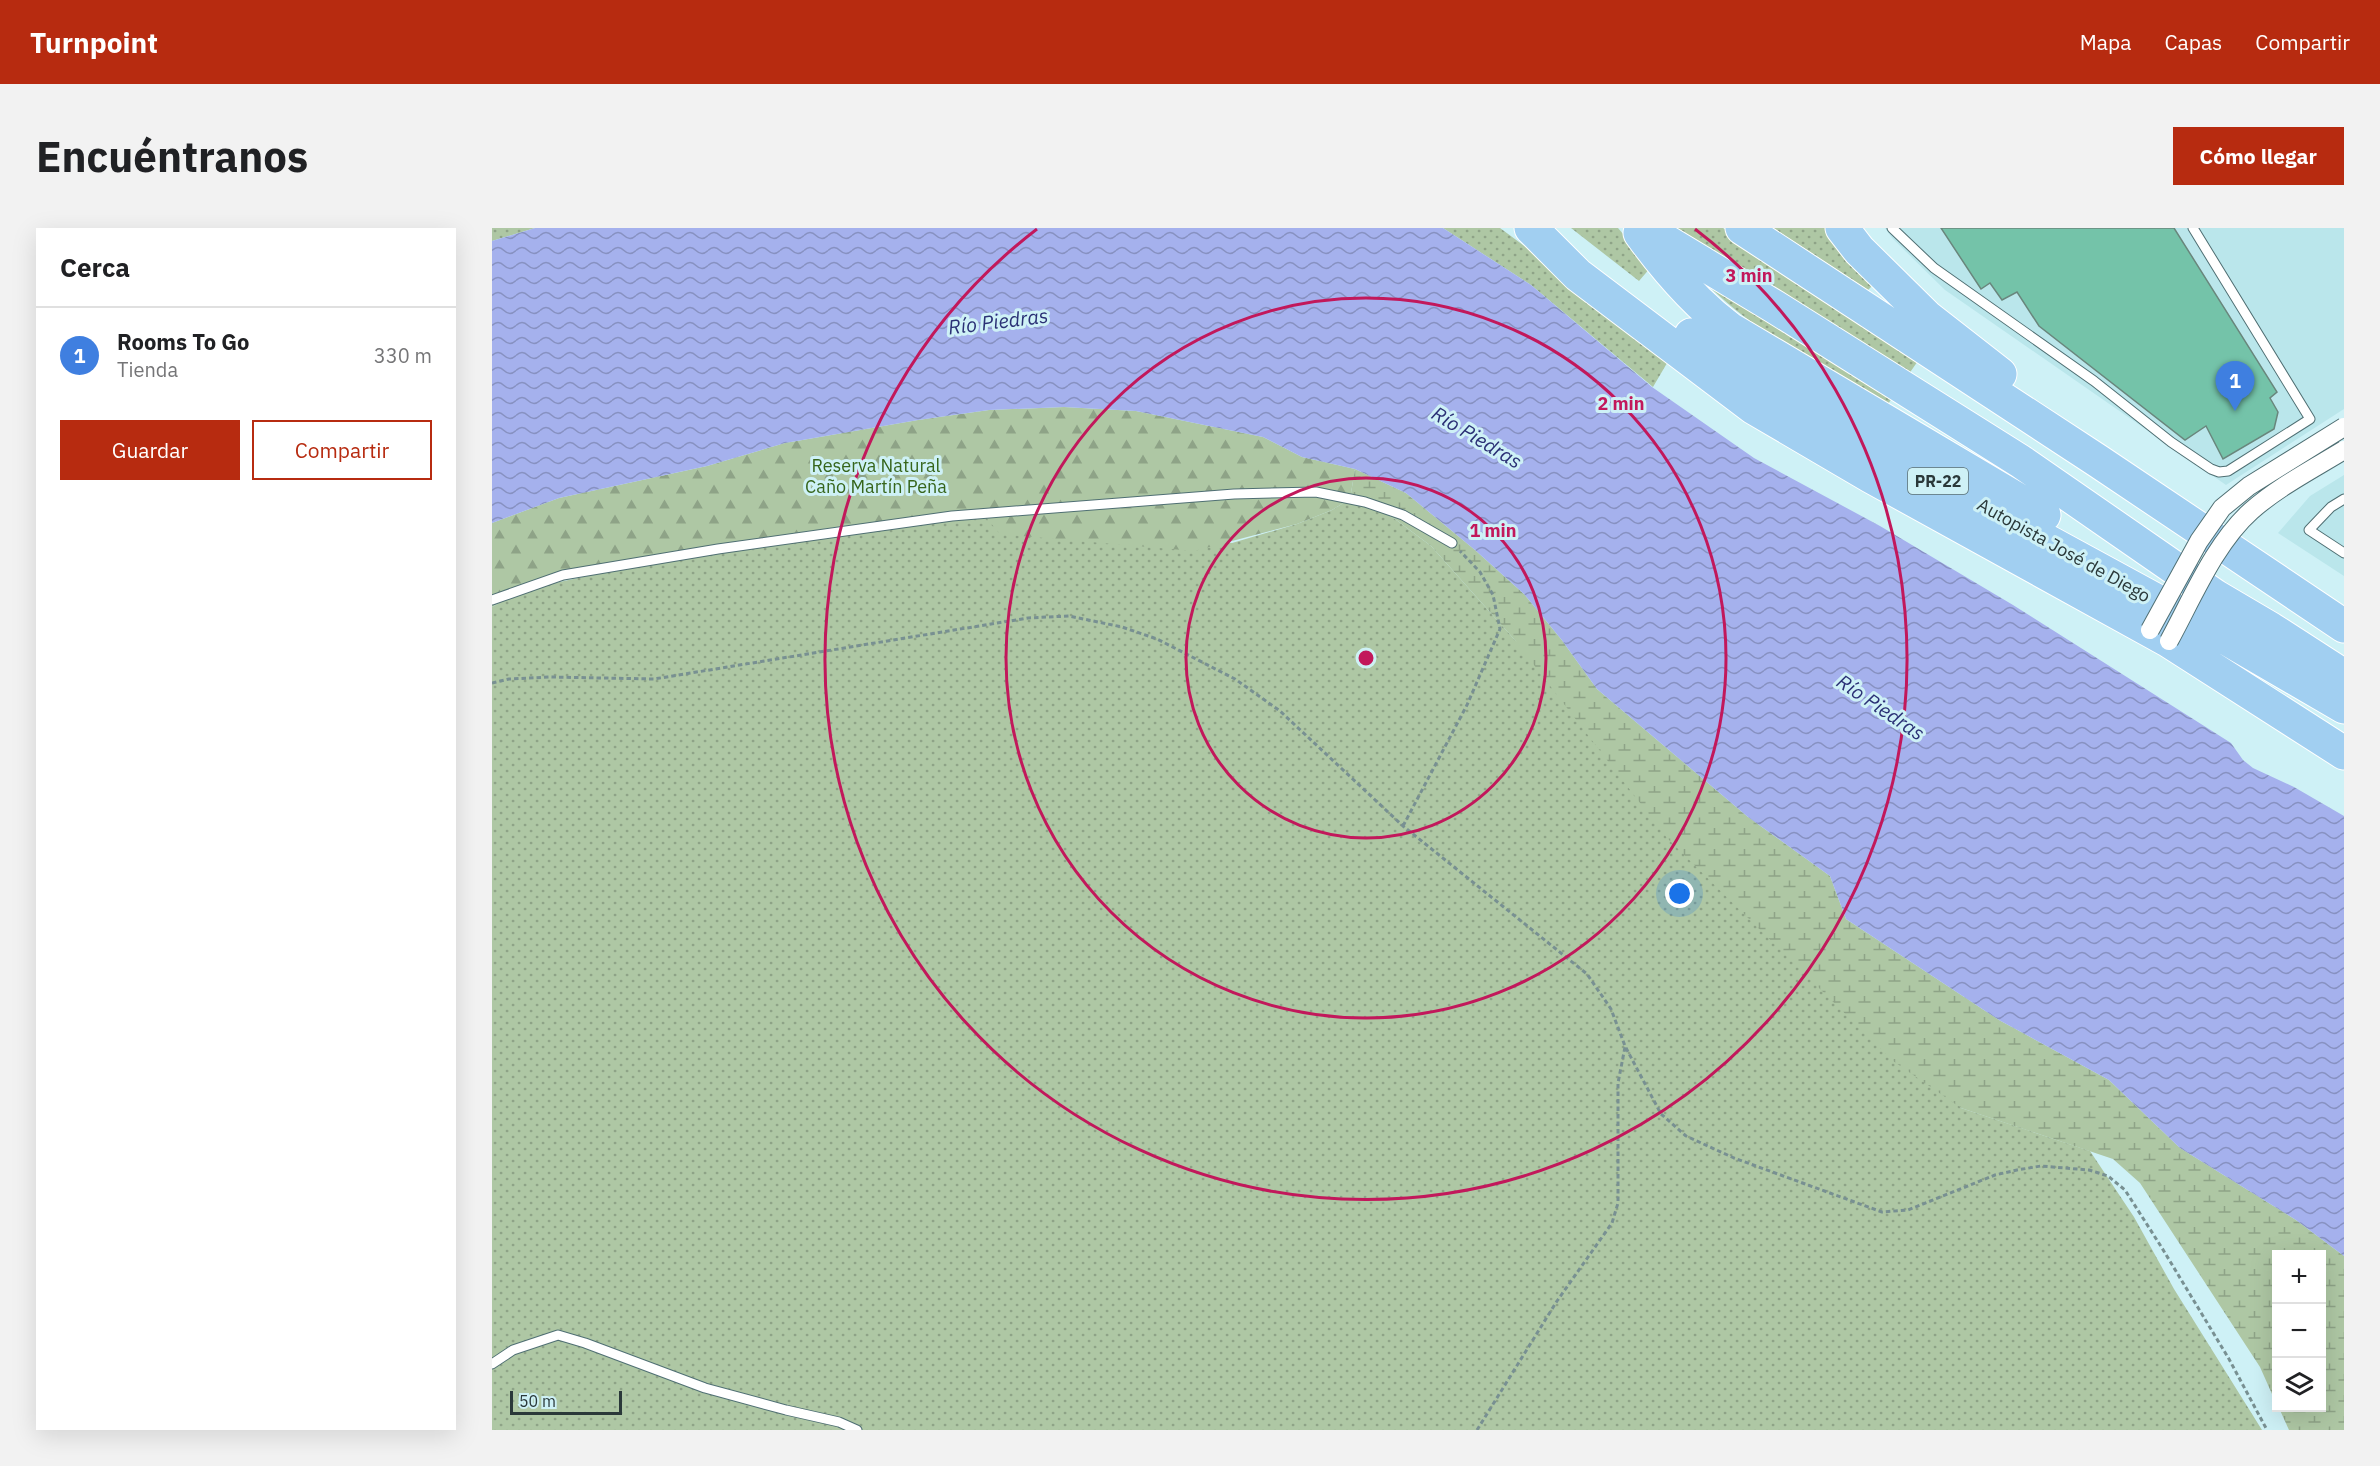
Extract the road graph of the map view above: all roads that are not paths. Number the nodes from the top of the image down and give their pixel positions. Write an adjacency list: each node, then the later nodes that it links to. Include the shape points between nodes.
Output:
1 (1531, 228): 16 (highway, via 1578,275 1754,408)
2 (1549, 228): 17 (highway, Autopista José de Diego / PR-22, via 1590,254 1703,345 1863,441)
3 (1742, 228): 10 (highway)
4 (1842, 228): 10 (highway, via 1927,317 1994,368)
5 (1892, 228): 6 (lane, via 1934,268 2094,381 2171,442 2211,469 2228,471 2310,419)
6 (2193, 228)
7 (1640, 230): 17 (highway, via 1672,274 1706,311 1730,329 2148,578); 18 (highway, via 1775,307 2020,461 2215,596)
8 (2344, 427): 16 (street, bridge, via 2249,486 2222,508 2199,541)
9 (2344, 450): 16 (street, bridge, via 2249,512)
10 (2098, 460): 15 (highway)
11 (2344, 499): 13 (lane, via 2309,530)
12 (1452, 543): 14 (lane, via 1403,515 1365,502 1316,492 1234,494 952,516 718,549 563,575)
13 (2344, 553)
14 (492, 600)
15 (2344, 626)
16 (2160, 635): 20 (highway)
17 (2229, 640): 19 (highway, Autopista José de Diego / PR-22)
18 (2344, 676)
19 (2344, 707)
20 (2344, 753)
21 (492, 1364): 22 (lane, via 513,1350 558,1335 705,1388)
22 (857, 1430)

